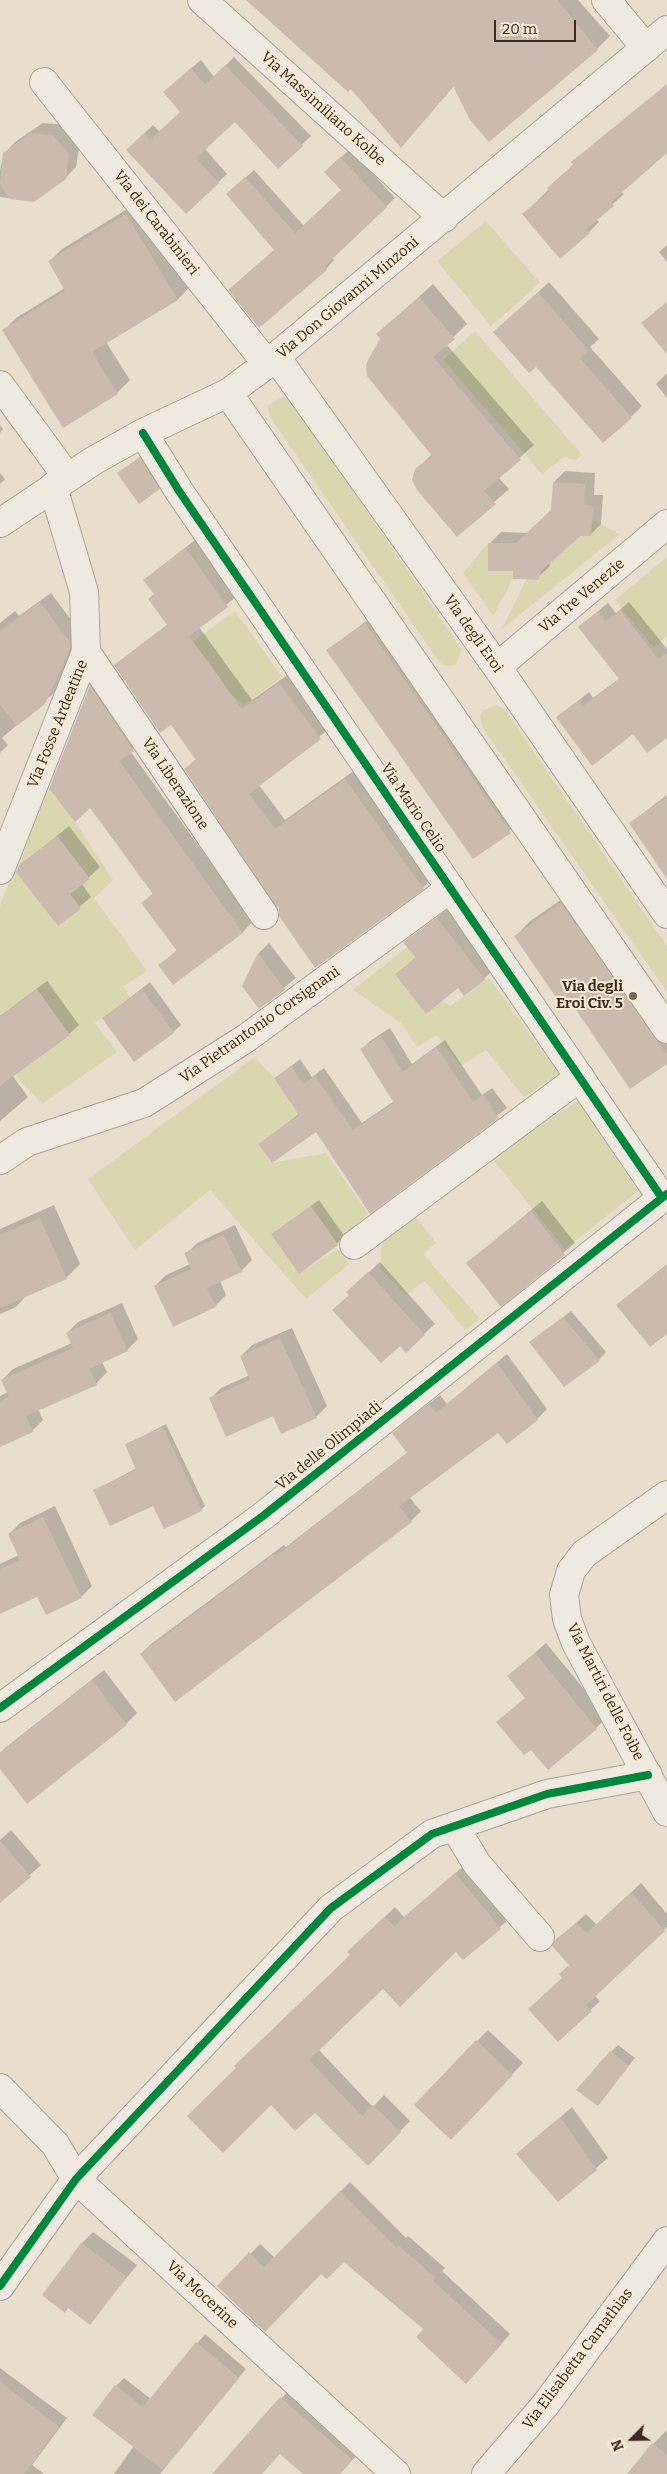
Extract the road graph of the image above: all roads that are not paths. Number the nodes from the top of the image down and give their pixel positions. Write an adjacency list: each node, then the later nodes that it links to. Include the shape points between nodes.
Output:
1 (202, 0): 6 (street, Via Massimiliano Kolbe)
2 (606, 0): 4 (street)
3 (667, 30): 4 (street, Via Don Giovanni Minzoni)
4 (646, 48): 6 (street, Via Don Giovanni Minzoni)
5 (44, 82): 7 (street, Via dei Carabinieri)
6 (444, 218): 7 (street, Via Don Giovanni Minzoni)
7 (272, 361): 9 (street, Via Don Giovanni Minzoni); 15 (street, Via degli Eroi)
8 (0, 385): 11 (street, Via Fosse Ardeatine)
9 (228, 393): 10 (street, Via Don Giovanni Minzoni); 20 (street)
10 (143, 433): 11 (street, Via Don Giovanni Minzoni); 17 (street, Via Mario Celio)
11 (61, 482): 12 (street, Via Don Giovanni Minzoni); 14 (street, Via Fosse Ardeatine, via 84,592)
12 (0, 523)
13 (667, 524): 15 (street, Via Tre Venezie)
14 (86, 652): 16 (street, Via Fosse Ardeatine); 19 (street, Via Liberazione)
15 (497, 667): 18 (street, Via degli Eroi)
16 (0, 870)
17 (452, 888): 21 (street, Via Mario Celio); 22 (street, Via Pietrantonio Corsignani, via 246,1039 144,1103 27,1142)
18 (667, 914)
19 (264, 916)
20 (667, 1029)
21 (580, 1077): 23 (street, Via Mario Celio); 24 (street)
22 (0, 1160)
23 (664, 1196): 26 (street, Via delle Olimpiadi, via 263,1516)
24 (354, 1245)
25 (667, 1495): 27 (street, Via Martiri delle Foibe, via 584,1554 571,1571 564,1594 567,1619 576,1643)
26 (0, 1708)
27 (648, 1775): 28 (street, Via Martiri delle Foibe); 29 (street, via 547,1794)
28 (667, 1812)
29 (454, 1826): 30 (street, via 477,1864); 33 (street, via 432,1834 331,1908)
30 (540, 1937)
31 (0, 2088): 32 (street, Via Mocerine)
32 (9, 2103): 33 (street, Via Mocerine, via 55,2144)
33 (76, 2179): 35 (street); 36 (street, Via Mocerine)
34 (667, 2241): 37 (street, Via Elisabetta Camathias, via 546,2404)
35 (0, 2286)
36 (396, 2474)
37 (486, 2474)

